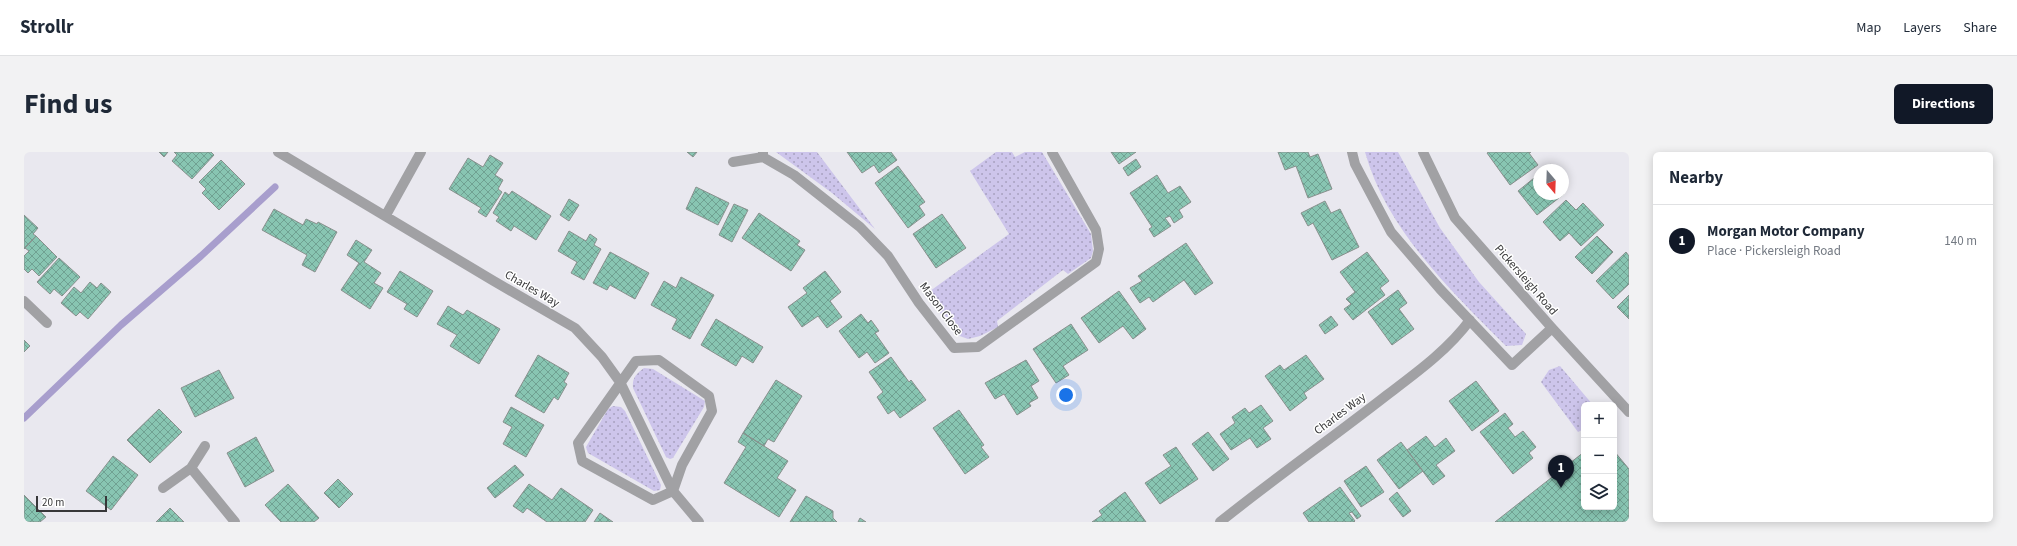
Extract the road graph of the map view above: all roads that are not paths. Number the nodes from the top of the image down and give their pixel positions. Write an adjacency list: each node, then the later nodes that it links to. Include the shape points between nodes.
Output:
1 (278, 152): 8 (street, Charles Way)
2 (421, 152): 8 (street)
3 (1052, 152): 6 (street, Mason Close, via 1096,230 1099,249 1096,262 978,347 954,348 919,303 888,256 860,227 794,174)
4 (1352, 152): 10 (street, via 1355,164 1391,232)
5 (1423, 152): 12 (street, Pickersleigh Road, via 1455,218)
6 (763, 154): 7 (street, Mason Close)
7 (733, 162)
8 (386, 216): 13 (street, Charles Way, via 575,328 602,357)
9 (24, 301): 11 (street)
10 (1470, 320): 12 (street, via 1512,365); 21 (street, Charles Way, via 1458,336 1419,370)
11 (47, 323)
12 (1552, 328): 14 (street, Pickersleigh Road)
13 (620, 382): 18 (street, Charles Way); 18 (street, via 578,443 582,461 653,500); 18 (street, via 636,361 659,360 709,396 712,411 682,465)
14 (1629, 412)
15 (205, 446): 16 (street)
16 (191, 468): 17 (street); 19 (street)
17 (163, 488)
18 (673, 491): 20 (street, Charles Way)
19 (235, 522)
20 (699, 522)
21 (1220, 522)

